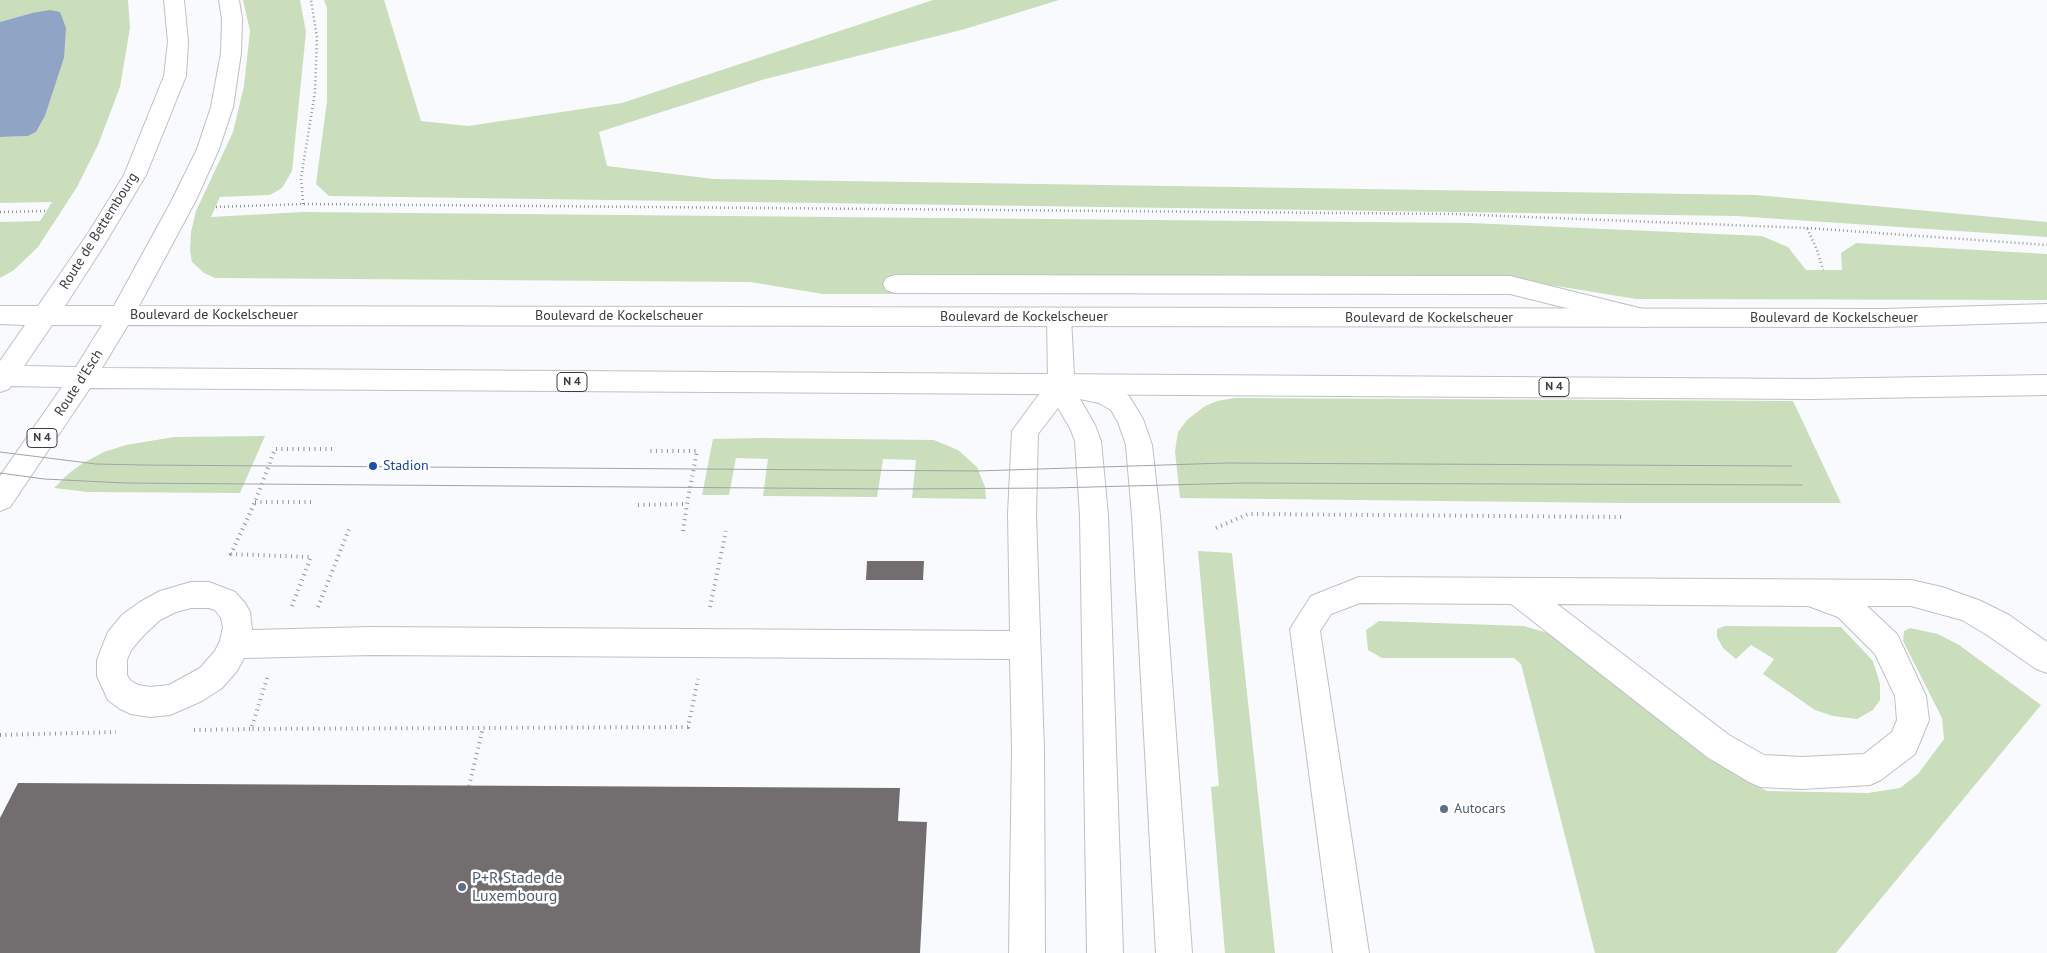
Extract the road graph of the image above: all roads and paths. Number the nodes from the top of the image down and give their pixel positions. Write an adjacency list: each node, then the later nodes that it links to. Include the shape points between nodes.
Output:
1 (174, 0): 15 (main road, Route de Bettembourg, via 178,42 174,76 161,114 135,175)
2 (229, 0): 14 (main road, via 231,53 222,106 184,200)
3 (311, 0): 4 (path, via 317,38 315,92 301,178)
4 (303, 204): 5 (path); 8 (path, via 1453,214)
5 (215, 207)
6 (46, 210): 7 (path)
7 (0, 212)
8 (1807, 228): 9 (path); 10 (path)
9 (2047, 245)
10 (1823, 270)
11 (894, 284): 17 (main road, via 1510,285)
12 (2047, 312): 17 (main road, Boulevard de Kockelscheuer, via 1884,318)
13 (0, 314): 15 (main road, Boulevard de Kockelscheuer)
14 (122, 314): 15 (main road, Boulevard de Kockelscheuer); 16 (main road, Boulevard de Kockelscheuer); 18 (main road, Route d'Esch / N 4)
15 (47, 315): 19 (main road, N 4)
16 (1059, 318): 17 (main road, Boulevard de Kockelscheuer); 20 (main road)
17 (1647, 319)
18 (84, 377): 19 (main road, N 4); 20 (main road, N 4); 23 (main road, Route d'Esch / N 4)
19 (1, 378)
20 (1061, 384): 21 (main road, N 4, via 1801,389); 34 (main road, via 1025,431 1022,514); 39 (main road, via 1088,441 1094,515); 40 (main road, via 1106,394 1120,403 1130,419 1139,445)
21 (2047, 384)
22 (650, 451): 26 (path, via 698,451)
23 (0, 499)
24 (255, 502): 25 (path)
25 (312, 502)
26 (687, 504): 27 (path); 30 (path)
27 (638, 505)
28 (1625, 517): 29 (path, via 1248,514)
29 (1216, 528)
30 (683, 531)
31 (1518, 592): 32 (main road); 32 (main road, via 1718,746 1760,771 1802,773 1870,769 1904,743 1913,720 1910,696 1886,644 1848,607); 41 (main road, via 1359,590 1321,605 1305,629)
32 (1801, 592): 35 (main road, via 1911,593 1942,600 1971,610 1998,625)
33 (235, 644): 34 (main road, via 371,641)
34 (1026, 645): 38 (main road)
35 (2047, 659)
36 (483, 728): 37 (path)
37 (469, 786)
38 (1027, 953)
39 (1105, 953)
40 (1174, 953)
41 (1351, 953)

